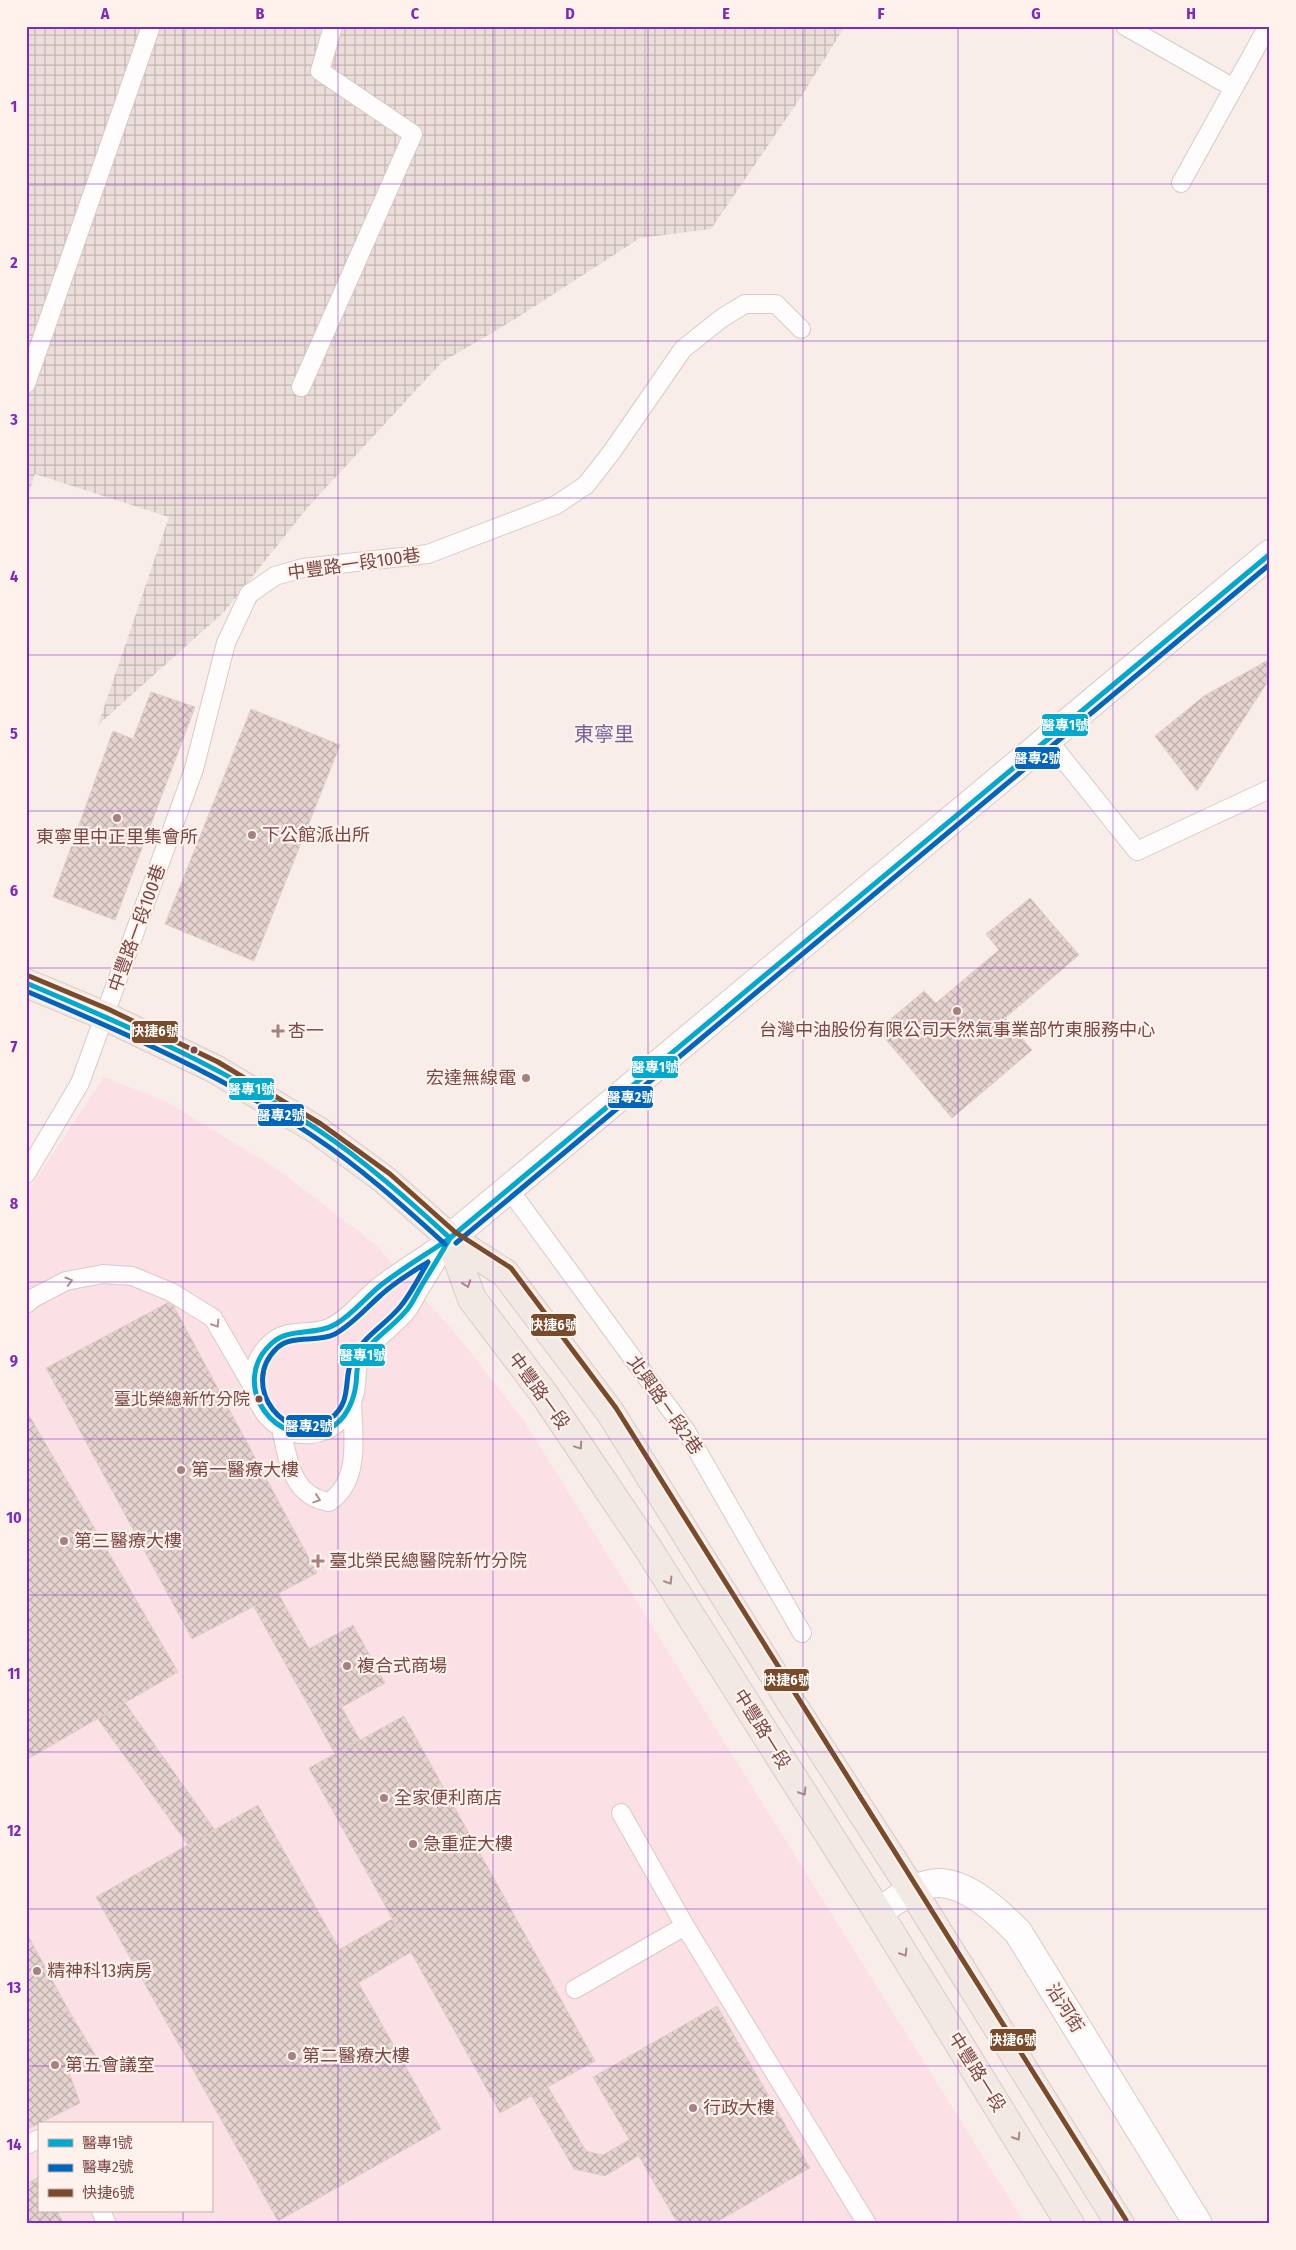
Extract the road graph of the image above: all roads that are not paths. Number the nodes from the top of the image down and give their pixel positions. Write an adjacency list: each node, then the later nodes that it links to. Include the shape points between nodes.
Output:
1 (151, 26): 8 (lane)
2 (333, 26): 9 (lane, via 320,71 413,134)
3 (1125, 26): 5 (lane)
4 (1268, 26): 5 (lane)
5 (1232, 88): 6 (lane)
6 (1180, 183)
7 (801, 329): 14 (lane, 中豐路一段100巷, via 776,304 745,304 722,318 683,349 586,486 556,505 428,554 303,568 275,576 249,594 226,643 194,769)
8 (26, 384)
9 (301, 387)
10 (1270, 554): 11 (street)
11 (1048, 740): 12 (lane, via 1137,851); 16 (street)
12 (1270, 789)
13 (26, 983): 14 (main road, 中豐路一段)
14 (105, 1016): 15 (lane, 中豐路一段100巷, via 80,1083); 17 (main road, 中豐路一段, via 215,1069 317,1130 385,1180)
15 (26, 1174)
16 (509, 1189): 17 (street); 22 (lane, 北興路ㄧ段2巷, via 686,1431)
17 (450, 1238): 19 (lane, via 381,1285 330,1327 287,1334 272,1342 261,1354 254,1370); 20 (lane, via 406,1312 360,1360); 24 (main road, 中豐路一段, via 505,1274 610,1412); 25 (main road, 中豐路一段, one-way to 25, via 472,1299 544,1394 649,1550)
18 (26, 1304): 19 (lane, one-way to 19, via 66,1281 103,1274 132,1276 172,1292 213,1318)
19 (253, 1387): 21 (lane, via 267,1418)
20 (352, 1402): 21 (lane, via 343,1417 330,1428 314,1433 296,1433); 21 (lane, one-way to 20, via 290,1469 308,1496 329,1502 347,1484 351,1472)
21 (281, 1428)
22 (802, 1633)
23 (621, 1813): 26 (lane)
24 (912, 1890): 25 (street, 沿河街); 34 (main road, 中豐路一段); 35 (street, 沿河街, via 928,1884 946,1884 971,1892 1018,1932)
25 (878, 1912): 33 (main road, 中豐路一段, one-way to 33)
26 (685, 1926): 27 (lane); 32 (lane)
27 (575, 1989)
28 (38, 2139): 29 (lane)
29 (26, 2145)
30 (101, 2212): 31 (lane)
31 (107, 2224)
32 (867, 2224)
33 (1070, 2224)
34 (1120, 2224)
35 (1198, 2224)

